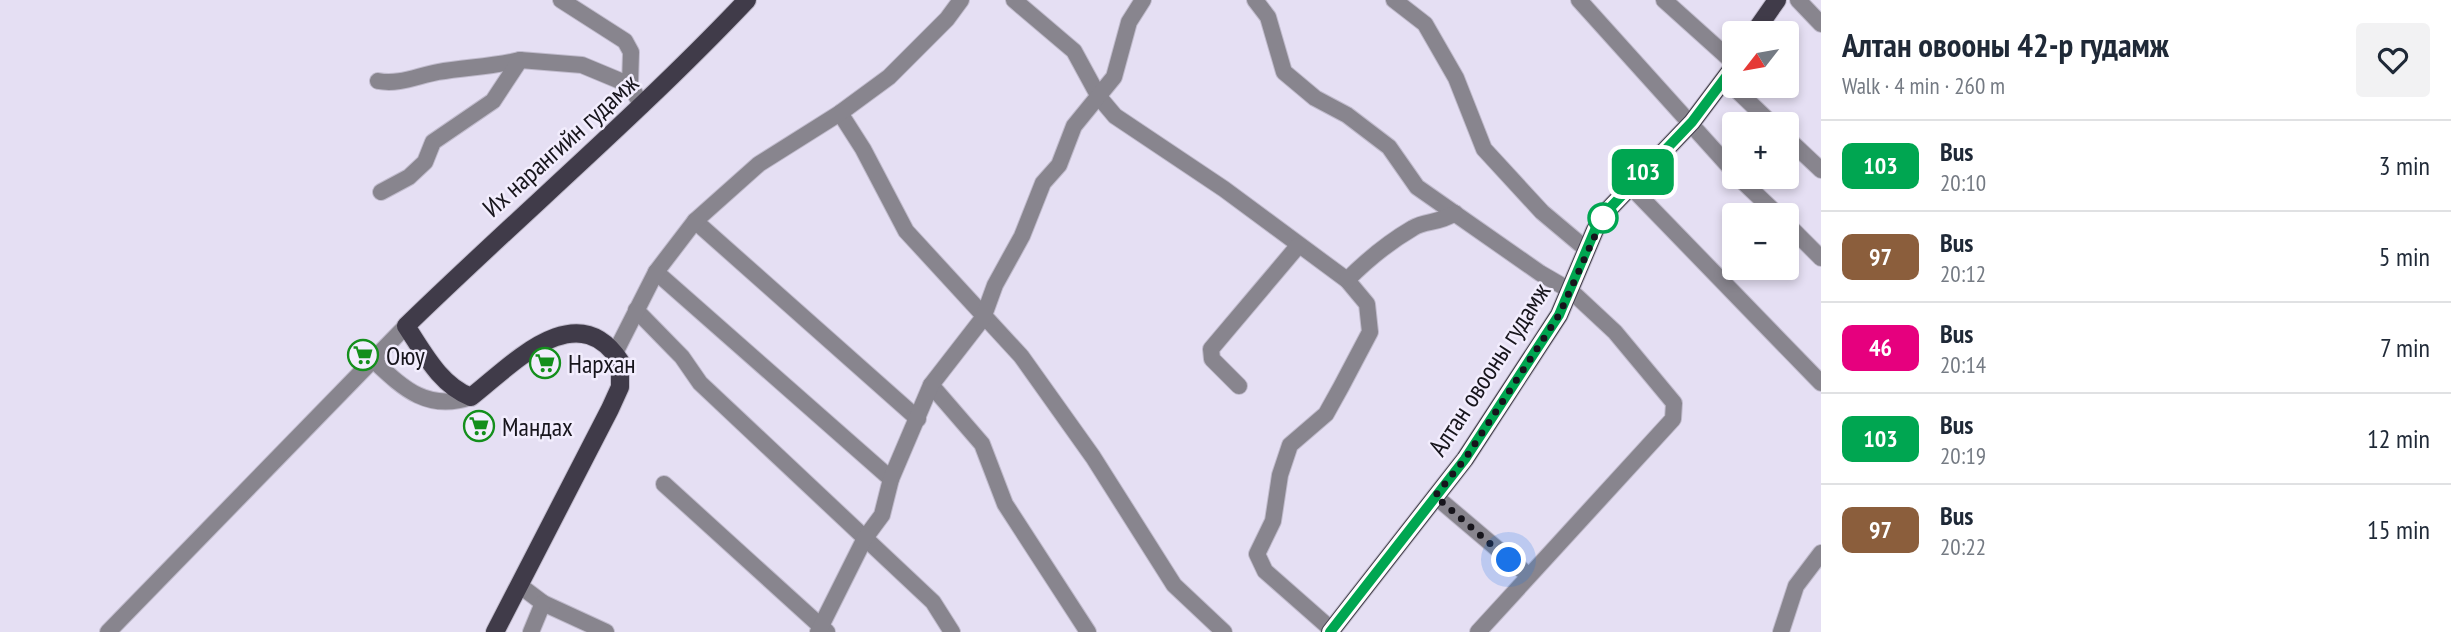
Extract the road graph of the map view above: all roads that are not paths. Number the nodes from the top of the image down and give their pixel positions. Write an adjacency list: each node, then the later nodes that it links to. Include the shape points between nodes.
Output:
1 (561, 0): 18 (street, via 625,41 631,52)
2 (747, 0): 20 (main road, Их нарангийн гудамж)
3 (961, 0): 21 (street, via 889,76)
4 (1014, 0): 19 (street, via 1074,51)
5 (1143, 0): 19 (street, via 1129,22 1114,77)
6 (1255, 0): 30 (street, via 1268,17 1284,72 1390,147 1418,187)
7 (1394, 0): 34 (street, via 1425,24 1456,78 1484,149 1542,212)
8 (1579, 0): 22 (street)
9 (1664, 0): 15 (street)
10 (1777, 0): 12 (main road)
11 (1798, 0): 13 (street)
12 (1762, 21)
13 (1821, 24)
14 (520, 60): 16 (street, via 392,83); 18 (street, via 582,65); 28 (street, via 493,101 433,142 425,162)
15 (1722, 60)
16 (378, 81)
17 (1722, 81): 22 (main road, Алтан овооны гудамж)
18 (630, 85): 20 (street)
19 (1099, 97): 33 (street, via 1115,117 1224,189); 40 (street, via 1074,126 1059,165 1043,183)
20 (642, 107): 41 (main road, Их нарангийн гудамж)
21 (840, 113): 31 (street, via 759,164); 40 (street, via 906,231)
22 (1692, 122): 24 (street); 26 (main road, Алтан овооны гудамж)
23 (1799, 149): 25 (street)
24 (1722, 158)
25 (1821, 170)
26 (1630, 186): 34 (main road, Алтан овооны гудамж, via 1607,211); 44 (street)
27 (1751, 189): 29 (street)
28 (381, 192)
29 (1765, 203)
30 (1455, 213): 37 (street, via 1440,222 1416,226 1369,258); 38 (street)
31 (695, 221): 36 (street); 48 (street)
32 (1799, 236): 35 (street)
33 (1298, 246): 37 (street); 46 (street, via 1211,349 1212,359)
34 (1586, 249): 38 (main road, Алтан овооны гудамж)
35 (1821, 258)
36 (656, 272): 39 (street); 49 (street)
37 (1347, 280): 58 (street, via 1367,304 1370,332 1325,414 1290,445 1273,521 1257,554 1265,571)
38 (1571, 290): 51 (main road, Алтан овооны гудамж, via 1465,459); 54 (street, via 1667,392 1674,403 1673,419)
39 (636, 310): 42 (street); 52 (street, via 682,357 700,383)
40 (983, 318): 45 (street); 65 (street, via 1021,356 1094,457 1174,585)
41 (406, 326): 43 (street); 47 (main road, via 435,369 457,392)
42 (615, 354): 47 (main road, via 582,334 554,336); 55 (main road, via 620,361 620,387)
43 (373, 359): 47 (street, via 410,392 453,403); 59 (street)
44 (1821, 383)
45 (931, 385): 48 (street); 64 (street, via 982,444 1005,504)
46 (1239, 386)
47 (471, 397)
48 (918, 419): 49 (street)
49 (891, 480): 52 (street, via 882,516)
50 (664, 484): 57 (street)
51 (1435, 496): 54 (street); 58 (main road, Алтан овооны гудамж)
52 (865, 538): 57 (street); 63 (street, via 933,602)
53 (1821, 553): 67 (street, via 1796,586)
54 (1528, 575): 66 (street)
55 (519, 585): 56 (street); 60 (main road)
56 (543, 603): 61 (street); 62 (street)
57 (822, 629)
58 (1331, 631)
59 (108, 632)
60 (495, 632)
61 (531, 632)
62 (606, 632)
63 (952, 632)
64 (1088, 632)
65 (1224, 632)
66 (1478, 632)
67 (1781, 632)

